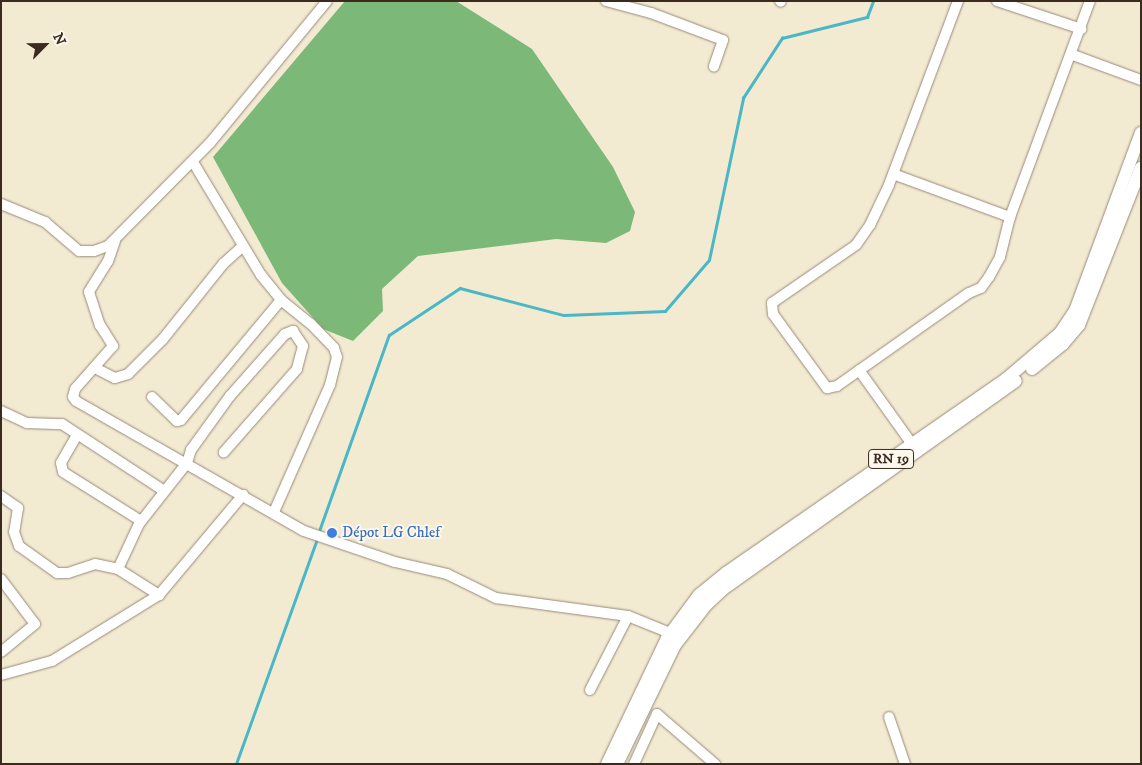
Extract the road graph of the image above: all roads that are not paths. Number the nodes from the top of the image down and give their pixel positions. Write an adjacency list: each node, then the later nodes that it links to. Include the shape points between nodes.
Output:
1 (327, 1): 13 (street)
2 (606, 1): 6 (street)
3 (958, 1): 15 (street)
4 (997, 1): 7 (street)
5 (1090, 1): 8 (street)
6 (628, 4): 10 (street, via 723,40)
7 (1023, 5): 8 (street)
8 (1081, 29): 9 (street)
9 (1073, 55): 11 (street); 17 (street)
10 (714, 66)
11 (1141, 80)
12 (1141, 133): 26 (main road, RN 19, via 1068,323 1013,373)
13 (193, 162): 18 (street); 19 (street)
14 (1141, 168): 26 (main road, RN 19, via 1084,316 1071,335 992,400)
15 (893, 174): 17 (street); 22 (street, via 878,212 856,245 772,303 773,314 826,388 837,386)
16 (1, 204): 18 (street, via 46,222 80,250 100,250)
17 (1010, 217): 22 (street, via 1000,257 981,288 969,293)
18 (115, 241): 21 (street, via 108,261 90,292 100,325 113,343)
19 (242, 247): 20 (street); 21 (street, via 223,264 164,339 128,374 115,378)
20 (281, 300): 23 (street, via 181,420 177,421); 32 (street, via 311,324 334,348 337,357 330,385)
21 (95, 368): 28 (street, via 75,389 74,399)
22 (859, 370): 26 (street)
23 (152, 397)
24 (1, 411): 25 (street, via 27,423 56,421)
25 (76, 435): 29 (street); 33 (street, via 60,463 63,472)
26 (914, 448): 38 (main road, RN 19, via 719,585)
27 (224, 452): 28 (street, via 298,369 303,346 293,331 285,334 230,396 191,450)
28 (187, 463): 29 (street); 30 (street)
29 (163, 490): 33 (street)
30 (242, 495): 32 (street); 36 (street)
31 (1, 496): 34 (street, via 18,508 14,532 19,546 57,573 68,573 91,563)
32 (274, 512): 37 (street, via 304,532 447,574 496,598)
33 (141, 521): 34 (street)
34 (118, 570): 36 (street)
35 (1, 579): 39 (street, via 35,624)
36 (159, 595): 40 (street, via 52,661)
37 (628, 616): 38 (street); 41 (street)
38 (671, 639): 43 (main road, RN 19); 44 (main road, RN 19)
39 (1, 652)
40 (1, 675)
41 (590, 690)
42 (889, 717): 47 (street)
43 (607, 764)
44 (617, 764)
45 (634, 764): 46 (street, via 656,714)
46 (715, 764)
47 (905, 764)

